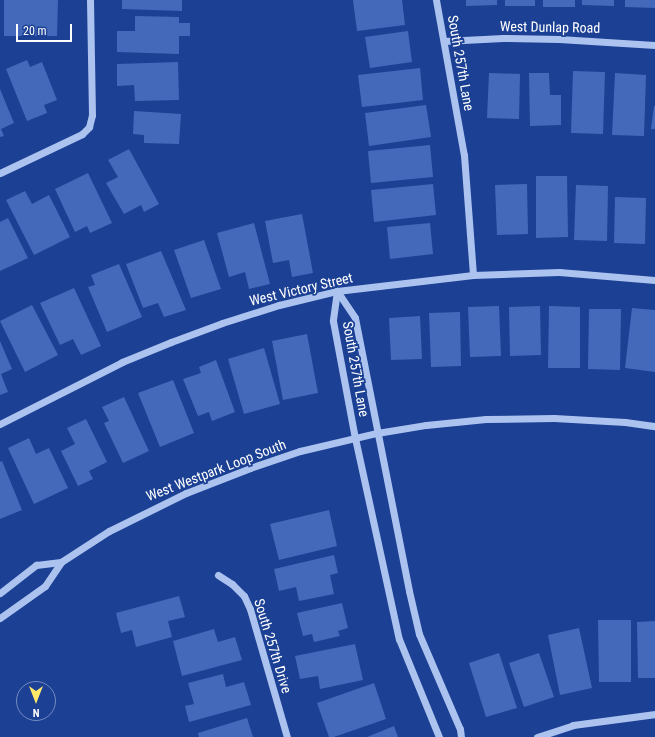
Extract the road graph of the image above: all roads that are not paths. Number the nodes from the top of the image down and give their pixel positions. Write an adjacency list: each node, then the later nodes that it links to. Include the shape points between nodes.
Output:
1 (90, 0): 5 (street, via 92,115 89,128 82,134)
2 (436, 0): 3 (street, South 257th Lane)
3 (444, 41): 4 (street, West Dunlap Road, via 559,39); 6 (street, South 257th Lane, via 464,155)
4 (655, 45)
5 (0, 173)
6 (473, 275): 7 (street, West Victory Street, via 559,272); 8 (street, West Victory Street)
7 (655, 280)
8 (337, 291): 9 (street, West Victory Street, via 222,322 171,342 122,362); 11 (street, South 257th Lane, via 355,318); 12 (street, South 257th Lane, via 333,321)
9 (0, 424)
10 (655, 426): 11 (street, West Westpark Loop South, via 590,419 507,418 460,421)
11 (377, 433): 12 (street, West Westpark Loop South); 20 (street, South 257th Lane, via 419,634 460,728)
12 (355, 438): 13 (street, West Westpark Loop South, via 300,451 186,493 109,531); 19 (street, South 257th Lane, via 399,639)
13 (61, 562): 15 (street, via 36,565); 16 (street, via 45,586)
14 (218, 575): 18 (street, South 257th Drive, via 244,596 250,609)
15 (0, 593)
16 (0, 618)
17 (655, 714): 21 (street, via 573,725)
18 (287, 737)
19 (439, 737)
20 (461, 737)
21 (537, 737)

